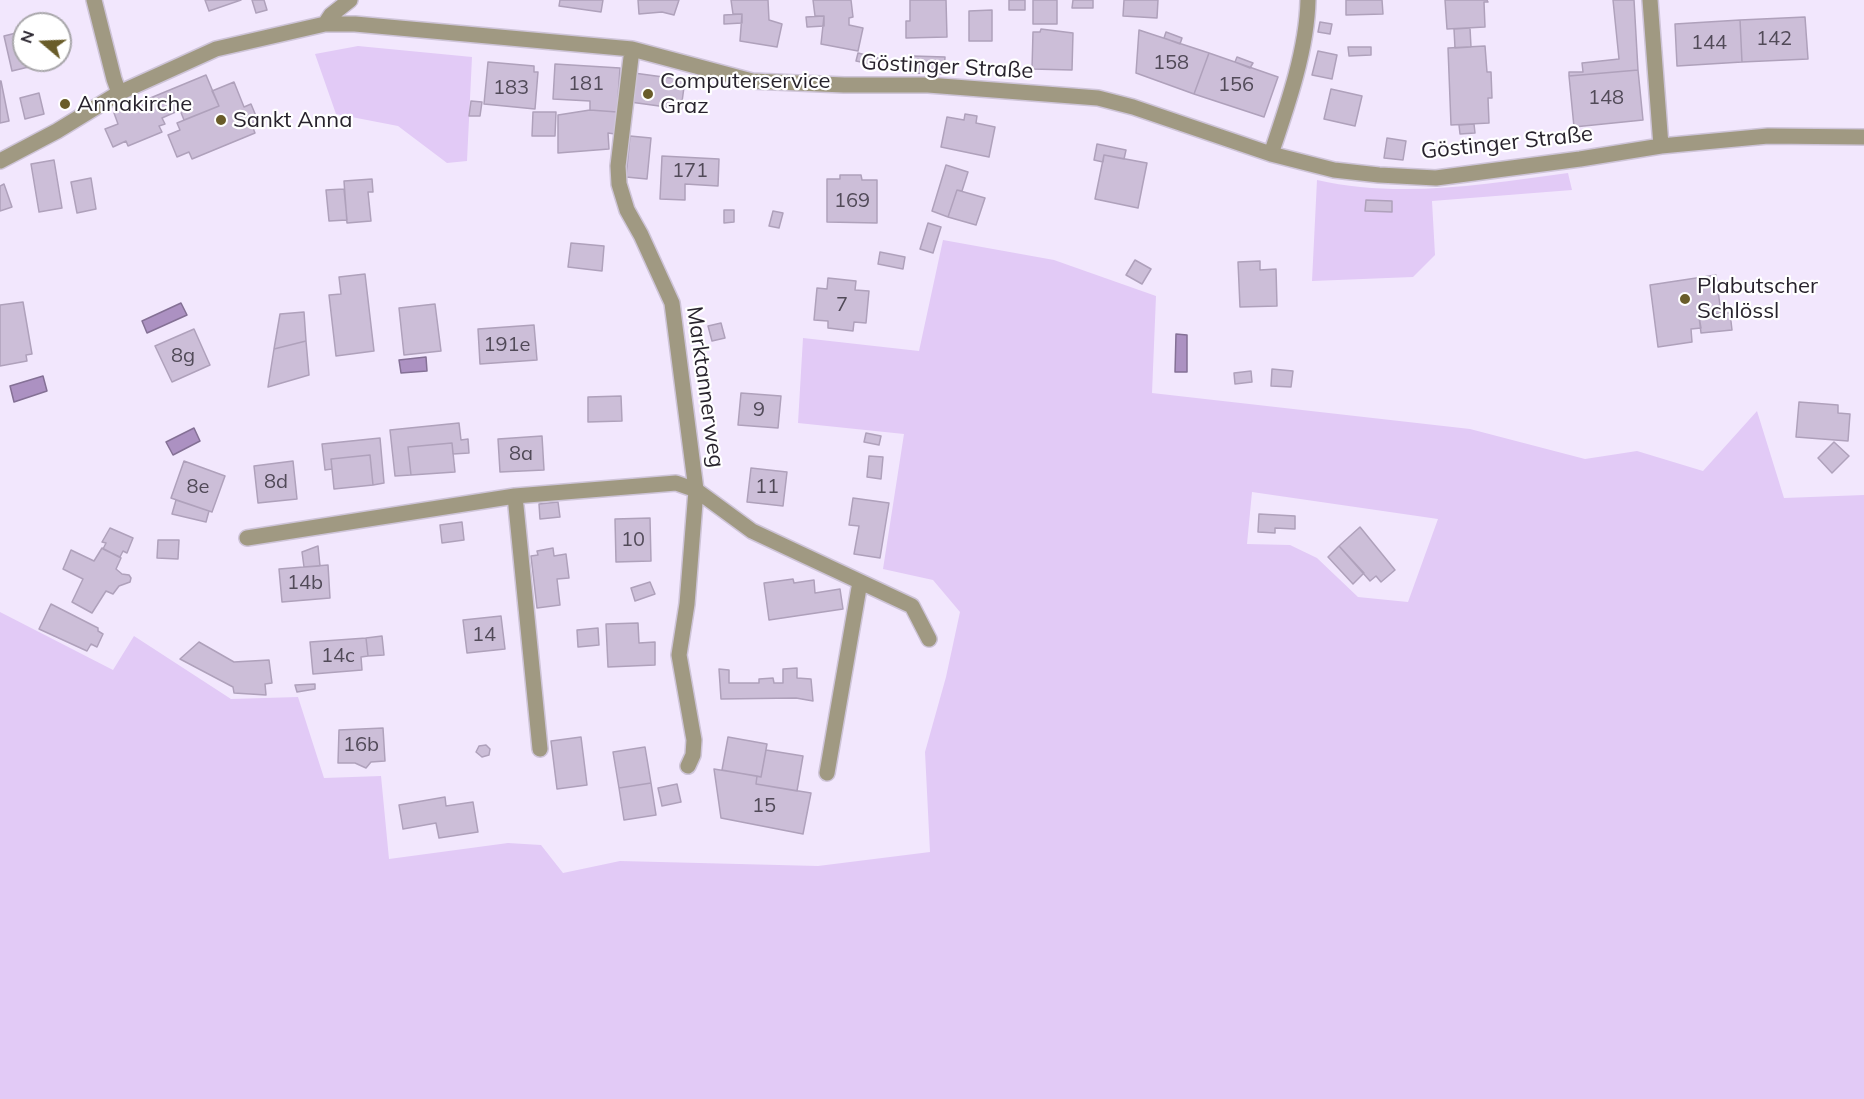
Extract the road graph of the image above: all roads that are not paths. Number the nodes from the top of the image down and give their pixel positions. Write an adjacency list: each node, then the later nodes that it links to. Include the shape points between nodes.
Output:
1 (94, 0): 7 (street)
2 (350, 0): 5 (street)
3 (1308, 0): 10 (street, via 1301,52)
4 (1650, 0): 9 (street)
5 (325, 24): 6 (street, Göstinger Straße); 7 (street, Göstinger Straße, via 216,49)
6 (632, 50): 10 (street, Göstinger Straße, via 752,81 928,85 1098,98); 12 (street, Marktannerweg, via 619,184 627,210 672,303)
7 (119, 93): 11 (street, Göstinger Straße)
8 (1864, 137): 9 (street, Göstinger Straße, via 1768,136)
9 (1662, 146): 10 (street, Göstinger Straße, via 1436,178 1334,170)
10 (1271, 154)
11 (0, 161)
12 (696, 490): 13 (street, Marktannerweg, via 676,483); 15 (street, Marktannerweg, via 752,531); 18 (street, Marktannerweg, via 679,655 694,740)
13 (515, 496): 14 (street, Marktannerweg); 17 (street)
14 (247, 538)
15 (860, 582): 16 (street, Marktannerweg, via 912,606); 19 (street)
16 (929, 639)
17 (540, 749)
18 (688, 766)
19 (827, 773)

